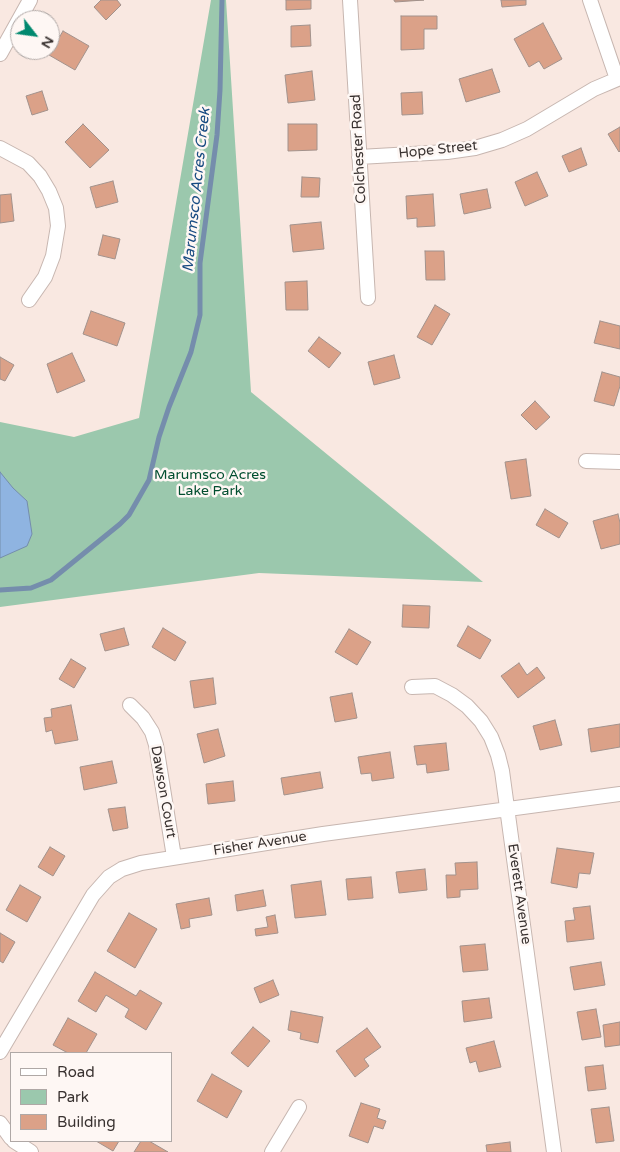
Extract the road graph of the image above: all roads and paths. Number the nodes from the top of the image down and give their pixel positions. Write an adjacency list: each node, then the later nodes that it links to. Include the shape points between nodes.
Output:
1 (30, 0): 4 (street)
2 (350, 0): 7 (street, Colchester Road)
3 (590, 0): 5 (street)
4 (0, 54)
5 (619, 79): 7 (street, Hope Street, via 502,140 447,152)
6 (0, 148): 9 (street, via 28,164 40,176 56,208 58,226 53,256 45,277)
7 (359, 157): 8 (street, Colchester Road)
8 (368, 298)
9 (29, 300)
10 (586, 461): 11 (street)
11 (620, 462)
12 (412, 687): 15 (street, Everett Avenue, via 434,686 468,706 480,720 498,756)
13 (130, 705): 16 (street, Dawson Court, via 144,718 156,745)
14 (620, 794): 15 (street, Fisher Avenue)
15 (507, 809): 16 (street, Fisher Avenue); 24 (street, Everett Avenue)
16 (174, 858): 17 (street, Fisher Avenue, via 122,869 97,889)
17 (0, 1052)
18 (299, 1107): 23 (street)
19 (0, 1123): 20 (street)
20 (10, 1137)
21 (16, 1142): 22 (street)
22 (31, 1152)
23 (272, 1152)
24 (554, 1152)

